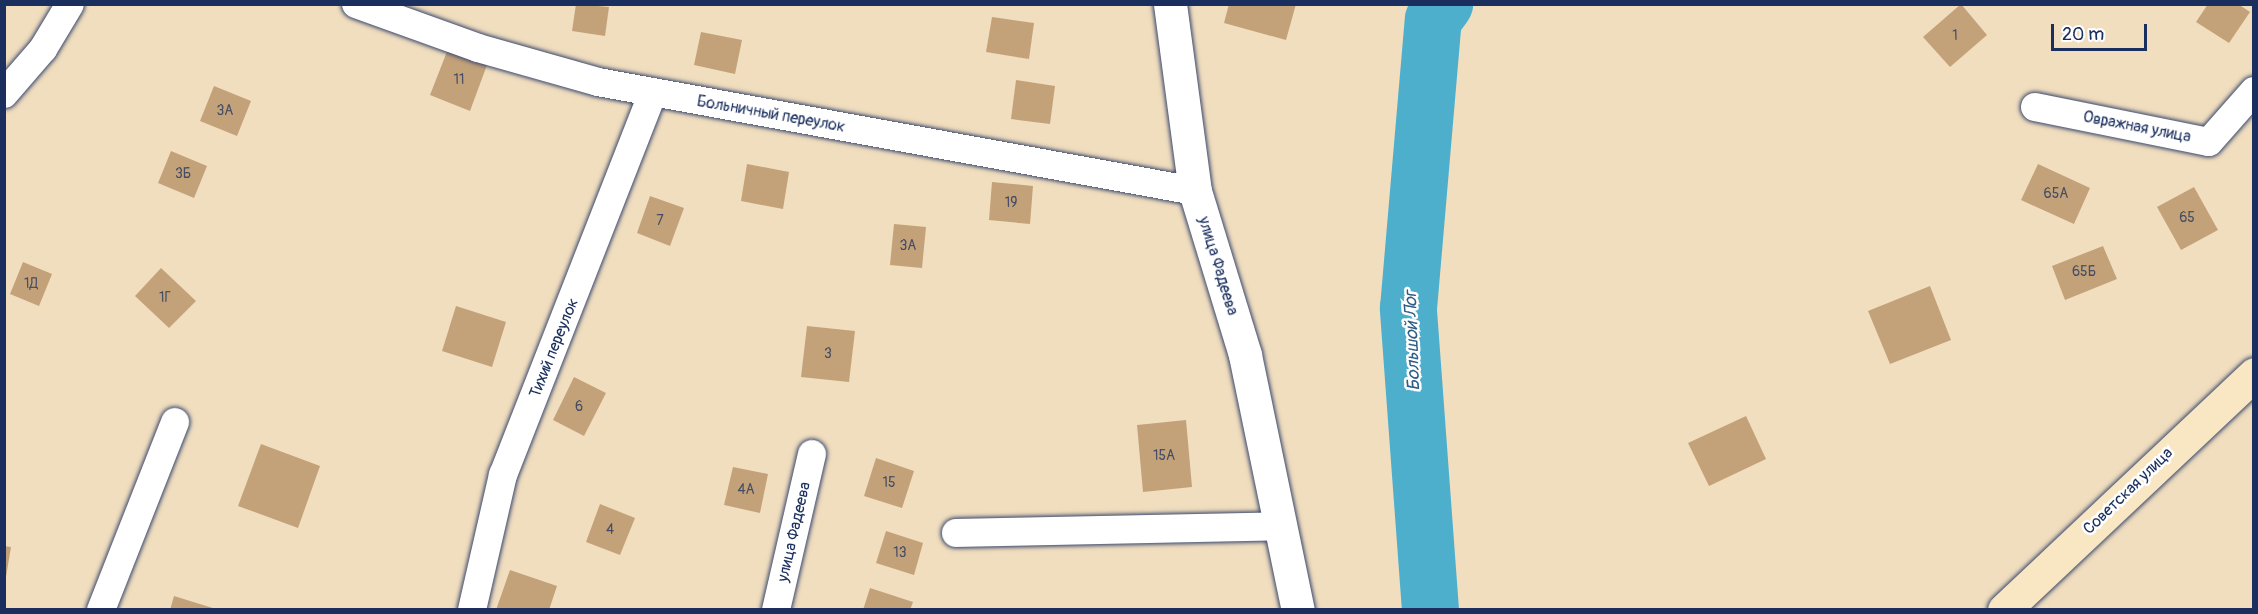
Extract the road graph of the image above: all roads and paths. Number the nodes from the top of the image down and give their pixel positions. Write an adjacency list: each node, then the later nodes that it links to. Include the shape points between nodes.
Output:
1 (70, 4): 6 (street, via 43,50)
2 (356, 4): 4 (street, Больничный переулок, via 478,48 598,82)
3 (1170, 4): 8 (street, улица Фадеева)
4 (653, 92): 8 (street, Больничный переулок); 15 (street, Тихий переулок, via 503,475)
5 (2253, 92): 7 (street, Овражная улица, via 2209,142)
6 (4, 94)
7 (2035, 107)
8 (1195, 191): 12 (street, улица Фадеева, via 1245,355)
9 (2253, 374): 18 (main road, Советская улица)
10 (175, 422): 14 (street)
11 (812, 454): 16 (street, улица Фадеева)
12 (1281, 525): 13 (street); 17 (street, улица Фадеева)
13 (956, 532)
14 (101, 609)
15 (472, 609)
16 (776, 609)
17 (1298, 609)
18 (2004, 609)

